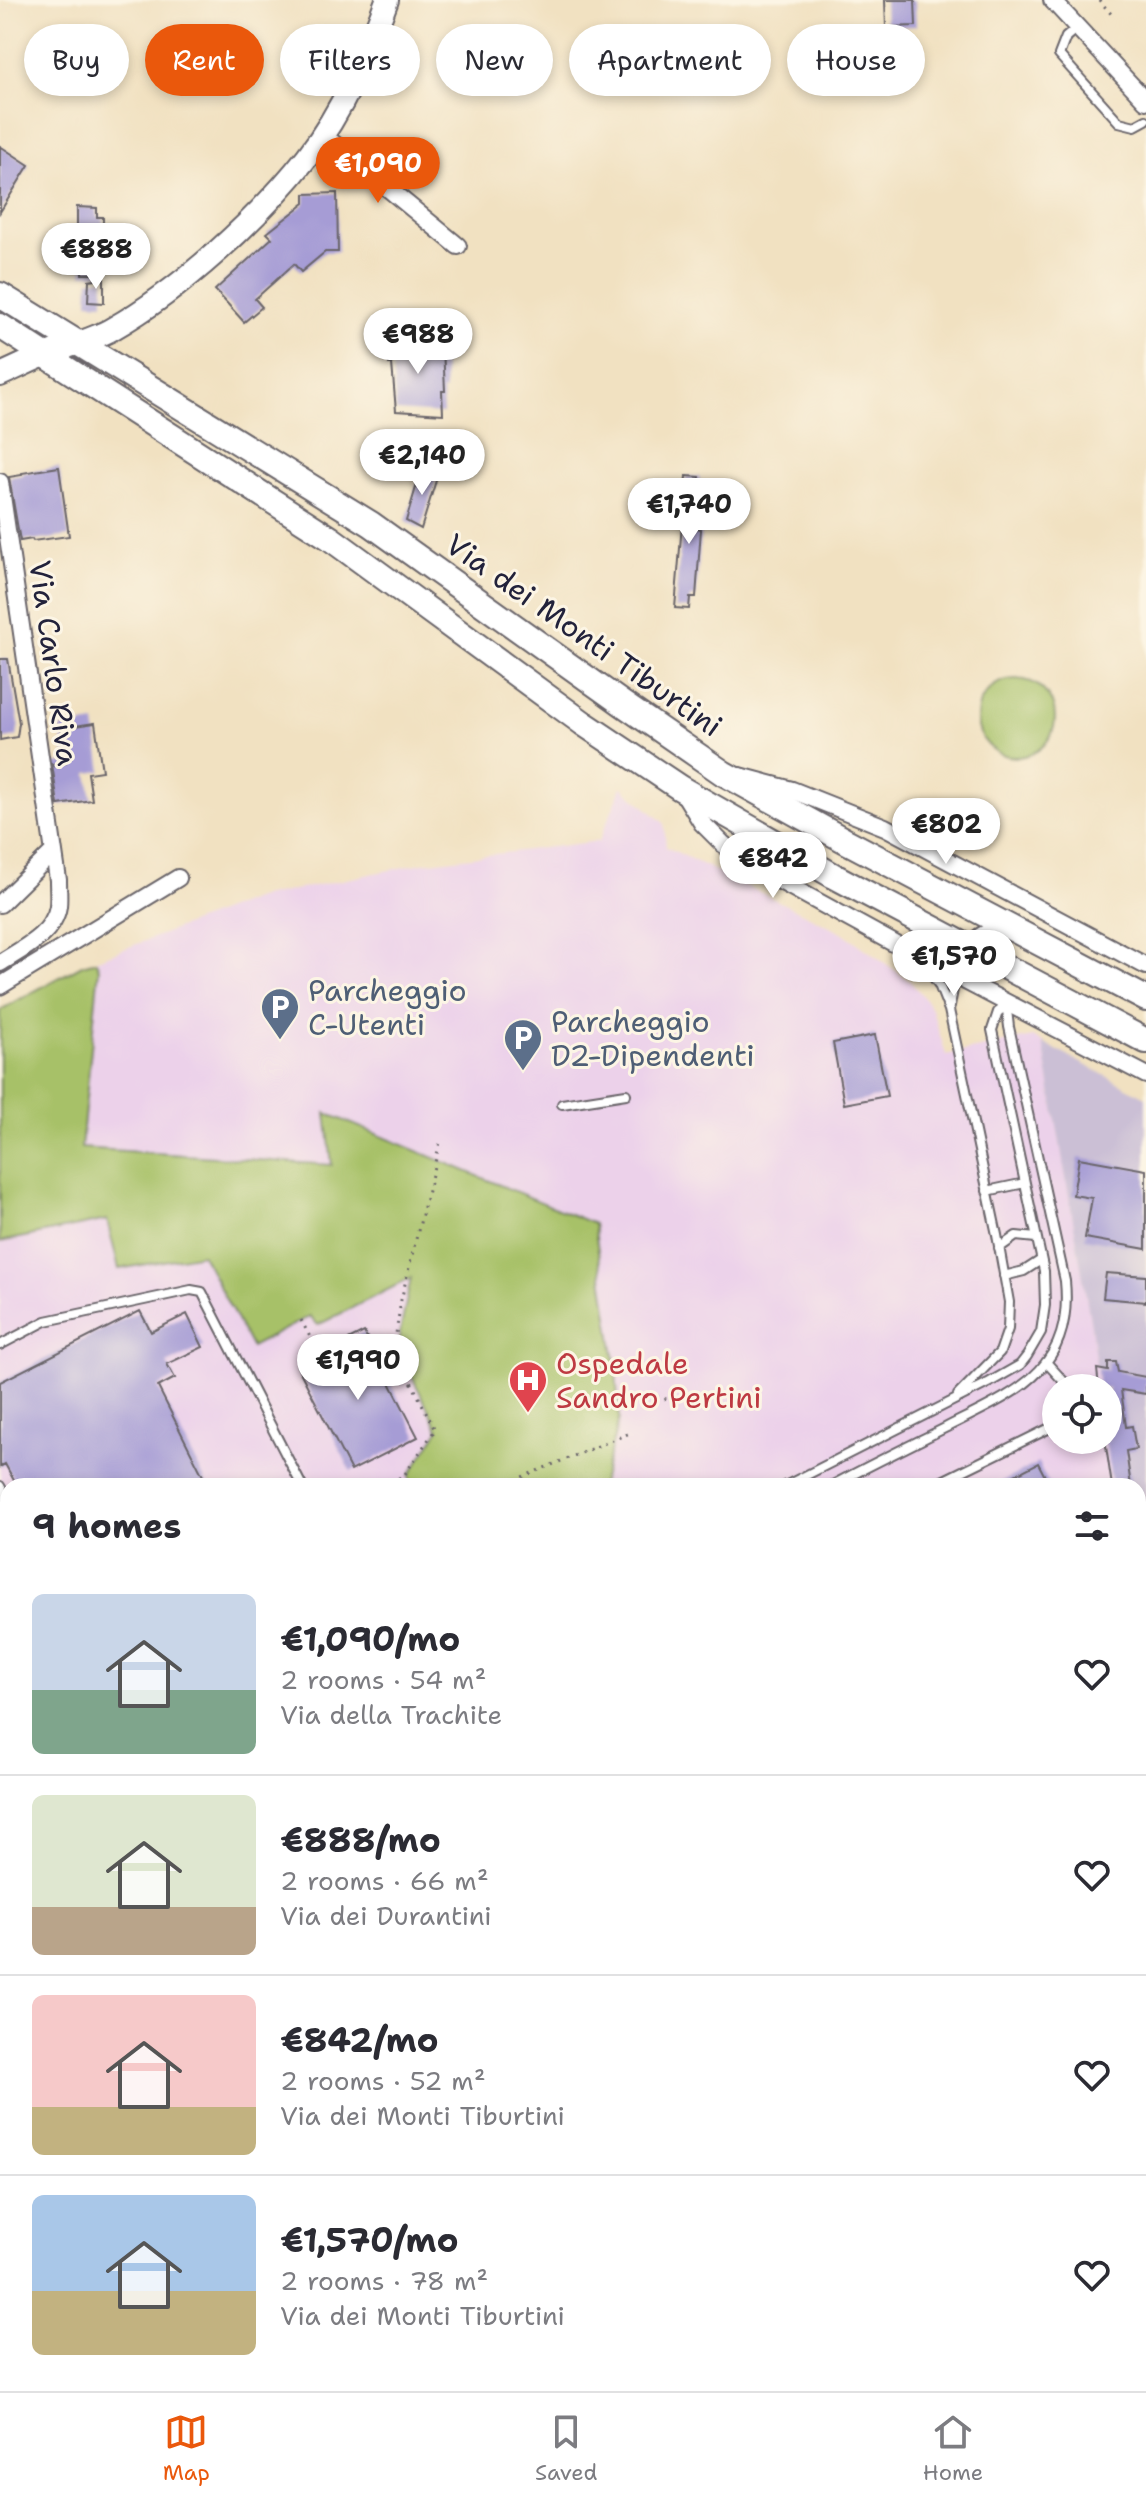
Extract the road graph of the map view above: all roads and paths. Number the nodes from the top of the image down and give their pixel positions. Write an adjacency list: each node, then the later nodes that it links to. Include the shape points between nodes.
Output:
1 (387, 0): 8 (street, via 366,53)
2 (1052, 0): 5 (street)
3 (1099, 0): 4 (path)
4 (1112, 15)
5 (1078, 27): 6 (street); 7 (lane, via 1066,37 1059,55 1119,122 1129,127)
6 (1146, 101)
7 (1146, 120)
8 (322, 134): 9 (street); 12 (street, via 219,250 125,322)
9 (458, 246)
10 (0, 295): 12 (main road, Via dei Monti Tiburtini)
11 (0, 326): 13 (main road)
12 (78, 342): 13 (street); 16 (main road, Via dei Monti Tiburtini, via 409,550)
13 (45, 354): 14 (street); 17 (main road, via 330,538)
14 (0, 375)
15 (0, 482): 18 (street, Via Carlo Riva)
16 (723, 773): 21 (main road, Via dei Monti Tiburtini); 25 (street, Via dei Monti Tiburtini, via 776,784 885,827)
17 (680, 788): 22 (main road); 23 (street, via 702,823 751,865)
18 (53, 852): 20 (street); 24 (street, Via Carlo Riva, via 57,909 48,928)
19 (178, 878): 27 (street)
20 (0, 904)
21 (1010, 927): 22 (street, via 983,933); 28 (main road, Via dei Monti Tiburtini)
22 (969, 949): 26 (street); 31 (main road)
23 (917, 956): 26 (street); 30 (lane, via 939,985)
24 (0, 963)
25 (1146, 966)
26 (955, 976): 29 (street); 30 (lane)
27 (0, 986)
28 (1146, 999)
29 (1010, 1003): 32 (street); 36 (lane, via 998,1012 992,1030); 45 (lane, via 1009,1027 1065,1281 1064,1325)
30 (949, 1010): 37 (lane)
31 (1146, 1041)
32 (1146, 1075)
33 (626, 1094): 34 (lane)
34 (562, 1104)
35 (440, 1142): 54 (path, via 394,1347 435,1430)
36 (1025, 1183): 37 (lane); 38 (lane)
37 (987, 1191): 39 (lane)
38 (1036, 1238): 39 (lane, via 1016,1236); 40 (lane)
39 (999, 1248): 41 (lane)
40 (1041, 1260): 41 (lane); 49 (lane, via 1045,1305 1035,1346 1020,1365)
41 (1004, 1276): 49 (lane, via 1008,1329 1000,1352)
42 (301, 1320): 44 (path)
43 (0, 1345): 53 (lane, via 46,1321 202,1292)
44 (319, 1354)
45 (1046, 1362): 46 (lane); 52 (lane, via 1011,1394)
46 (1057, 1374)
47 (633, 1398): 48 (path)
48 (670, 1400)
49 (952, 1401): 56 (lane)
50 (1042, 1432): 59 (lane)
51 (630, 1433): 55 (path)
52 (853, 1474): 57 (lane); 58 (lane)
53 (298, 1478)
54 (399, 1478)
55 (520, 1478)
56 (801, 1478)
57 (846, 1478)
58 (855, 1478)
59 (948, 1478)

